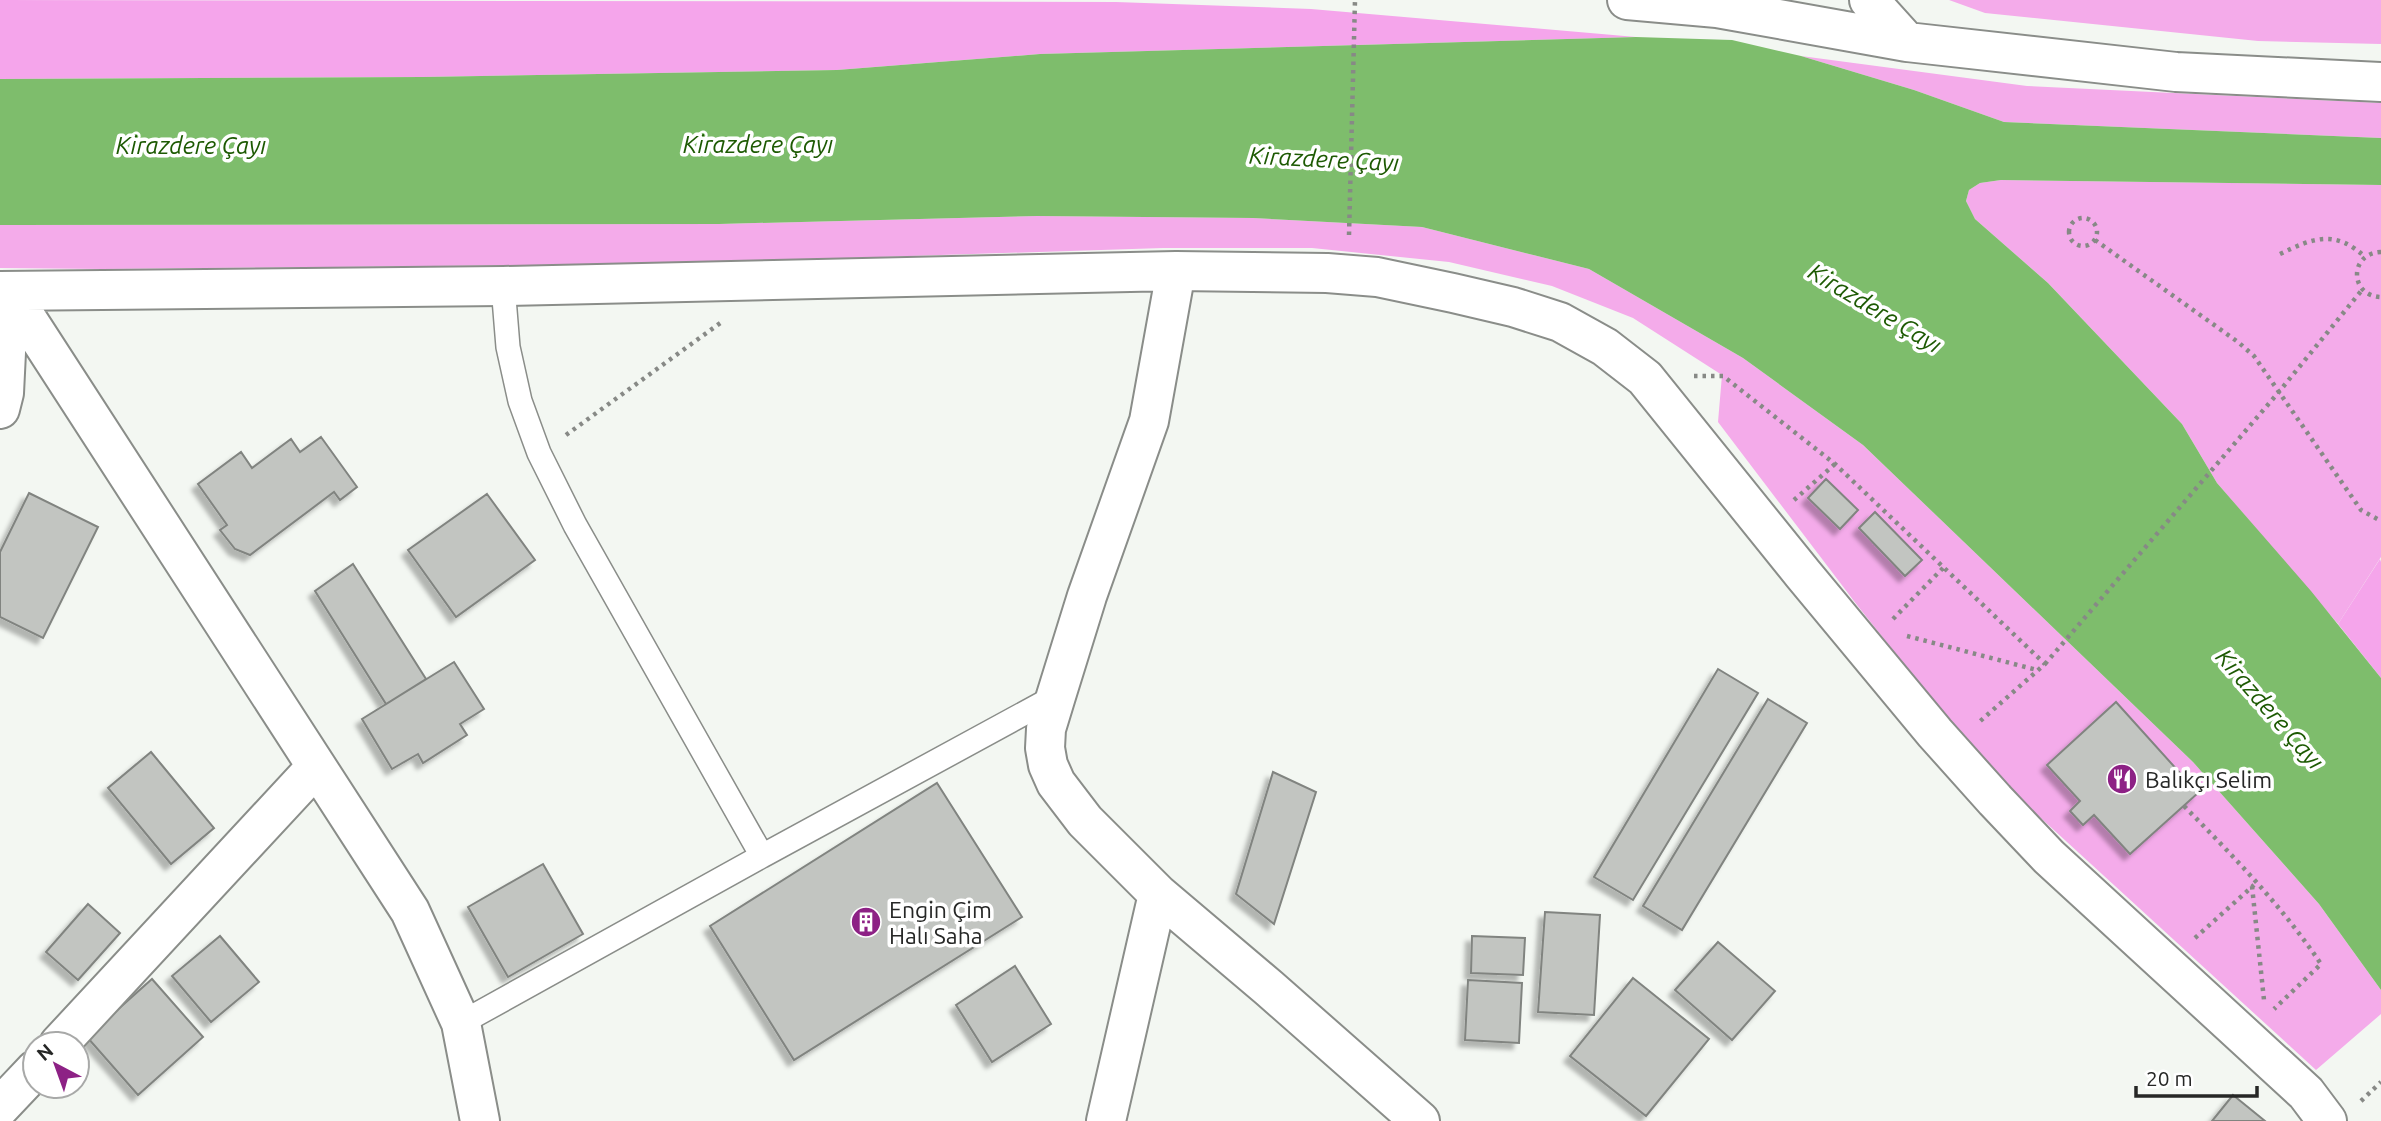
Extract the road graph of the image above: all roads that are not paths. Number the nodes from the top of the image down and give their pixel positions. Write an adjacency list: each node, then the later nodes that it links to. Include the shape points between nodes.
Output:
1 (1627, 0): 3 (street, via 1717,8)
2 (1869, 0): 3 (street)
3 (1907, 42): 4 (street, via 2176,72)
4 (2381, 82)
5 (1176, 271): 6 (street); 9 (street, via 1149,421); 20 (street, via 1377,277 1513,307 1560,322 1605,347 1645,378 1873,639 1949,749 2049,857 2166,964 2255,1027)
6 (503, 286): 7 (street); 11 (lane, via 508,347 520,401 539,453)
7 (5, 291): 8 (street); 10 (street)
8 (0, 409)
9 (1056, 695): 11 (lane); 12 (street, via 1045,748 1056,783 1085,821)
10 (316, 767): 13 (street, via 410,911); 14 (street)
11 (762, 856): 13 (lane)
12 (1158, 894): 18 (street); 19 (street)
13 (461, 1023): 17 (street)
14 (72, 1030)
15 (21, 1085): 16 (street)
16 (0, 1107)
17 (480, 1121)
18 (1106, 1121)
19 (1420, 1121)
20 (2328, 1121)

